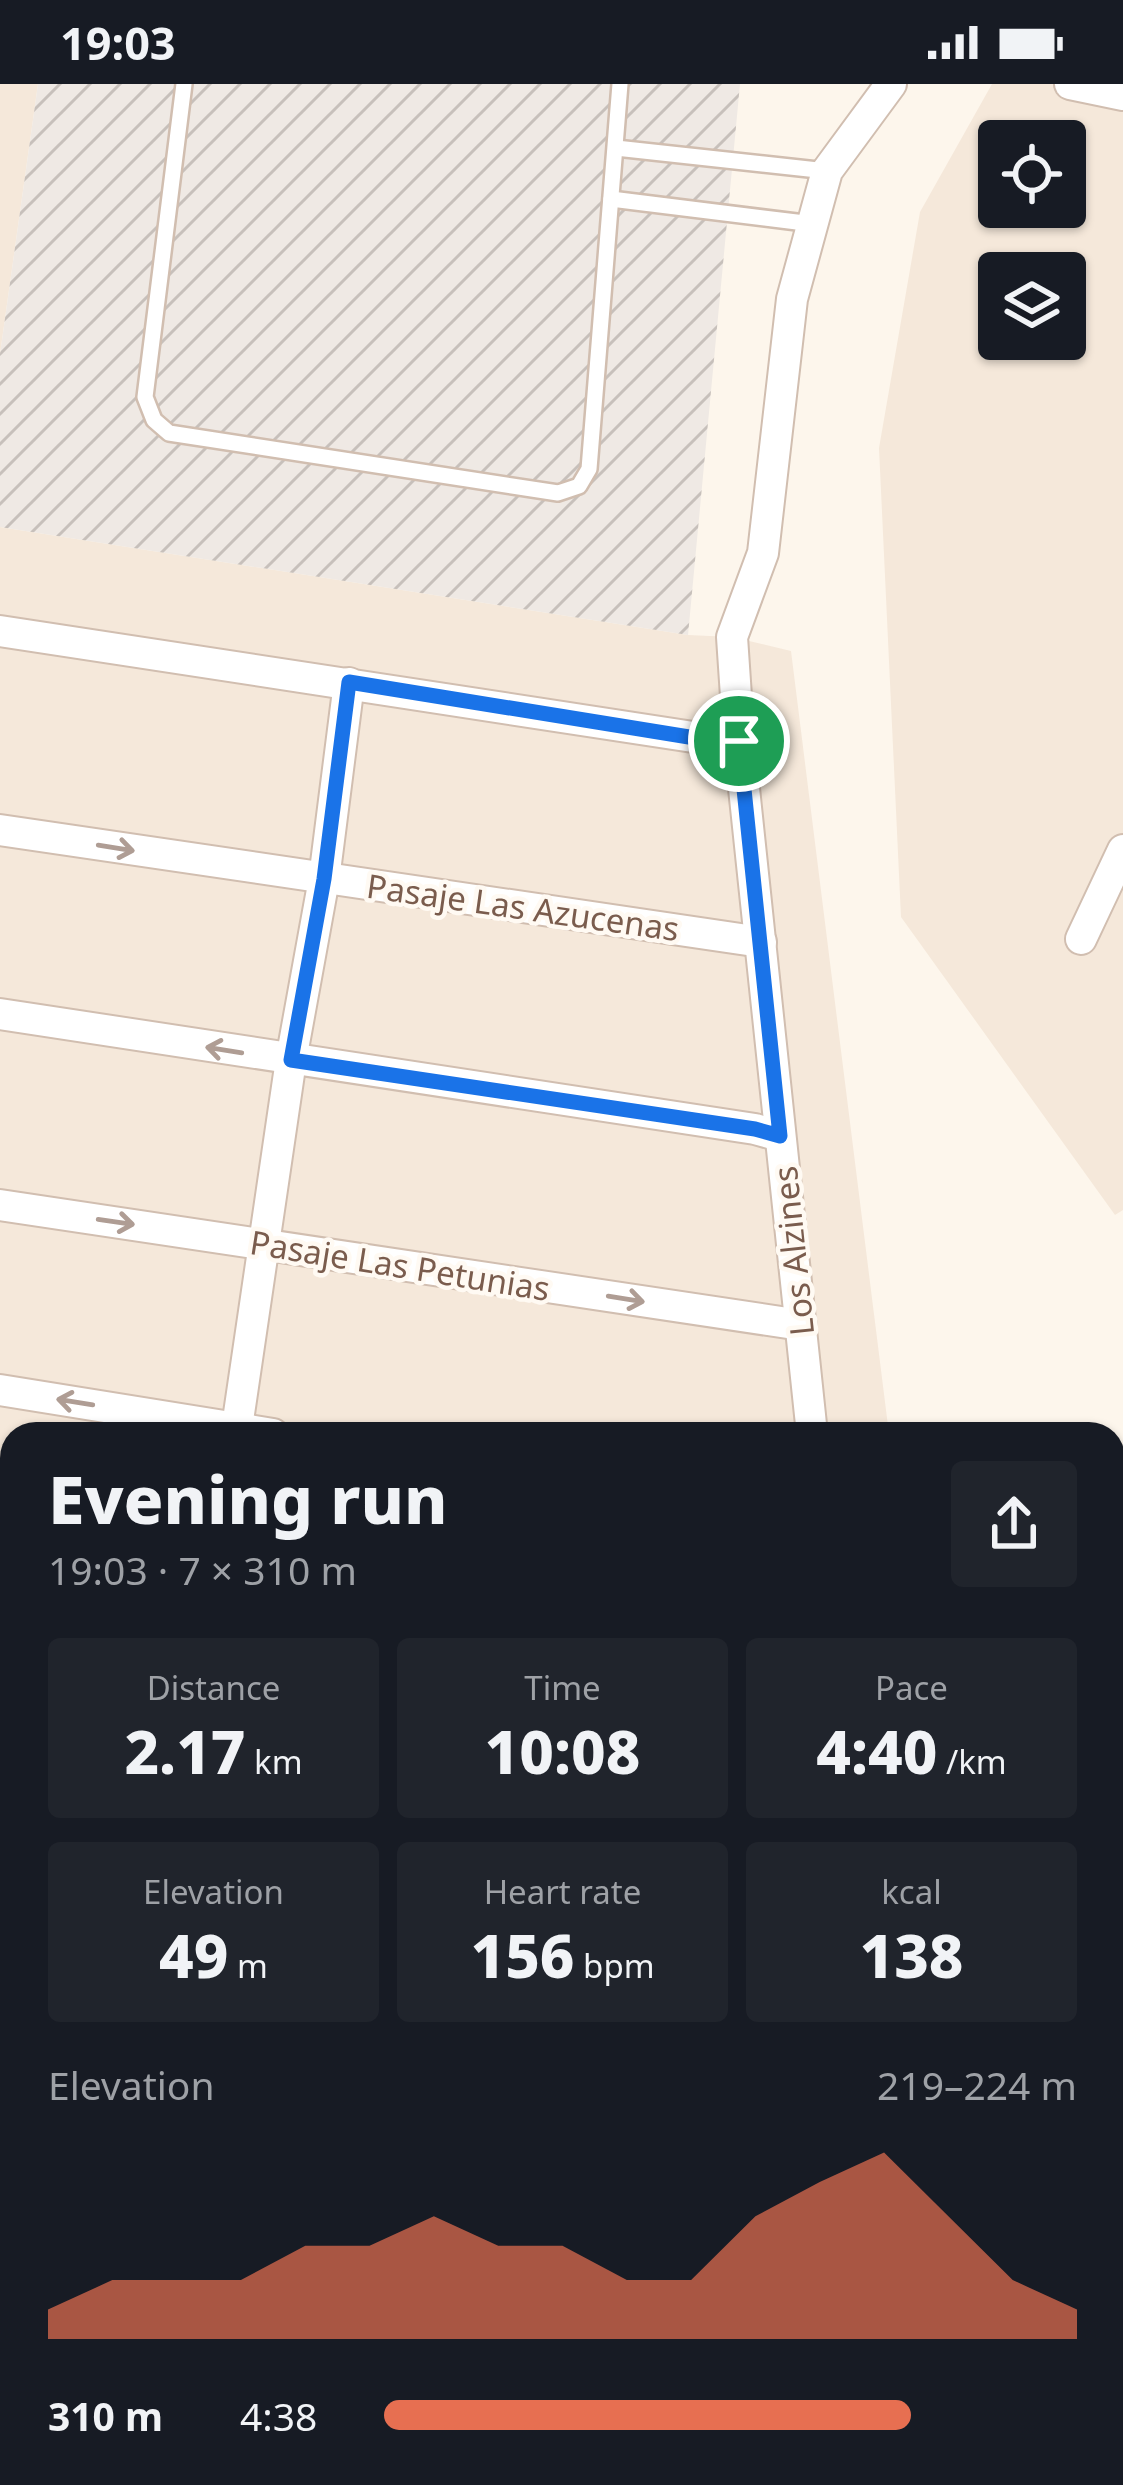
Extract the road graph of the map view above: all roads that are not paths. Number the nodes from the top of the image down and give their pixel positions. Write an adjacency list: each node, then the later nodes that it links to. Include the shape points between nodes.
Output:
1 (184, 84): 8 (lane, via 145,397 170,433 558,493 579,486 589,469)
2 (620, 84): 6 (lane)
3 (891, 84): 7 (street)
4 (1070, 84): 5 (street)
5 (1123, 94)
6 (616, 148): 7 (lane); 8 (lane)
7 (827, 171): 9 (street)
8 (611, 200): 9 (lane)
9 (813, 224): 12 (street, Los Alzines, via 792,299 763,553 732,637)
10 (0, 631): 11 (street)
11 (349, 682): 12 (street); 15 (street)
12 (739, 741): 17 (street, Los Alzines)
13 (0, 830): 15 (street, Pasaje Las Azucenas, one-way to 15)
14 (1123, 850): 16 (street)
15 (324, 879): 17 (street, Pasaje Las Azucenas); 19 (street)
16 (1081, 939)
17 (760, 941): 20 (street, Los Alzines)
18 (0, 1014): 19 (street, one-way to 18)
19 (291, 1060): 20 (street); 22 (street)
20 (768, 1133): 23 (street, Los Alzines)
21 (0, 1205): 22 (street, Pasaje Las Petunias, one-way to 22)
22 (262, 1244): 23 (street, Pasaje Las Petunias, one-way to 23); 26 (street)
23 (801, 1324): 27 (street, Los Alzines)
24 (0, 1390): 25 (street, one-way to 24)
25 (184, 1422)
26 (237, 1422)
27 (811, 1422)

